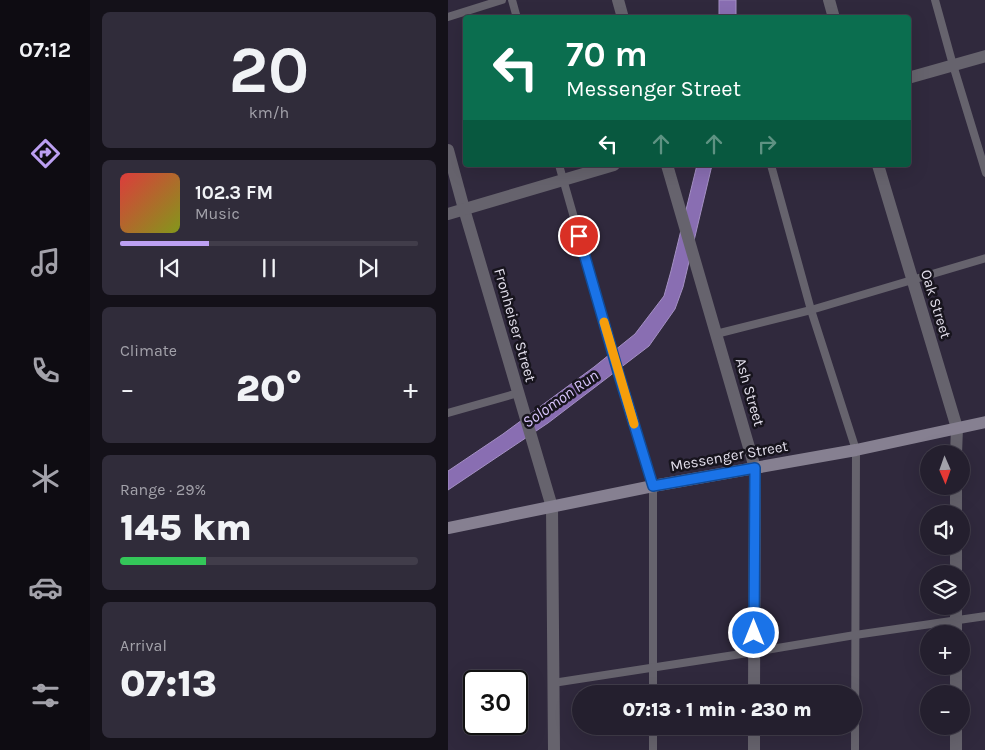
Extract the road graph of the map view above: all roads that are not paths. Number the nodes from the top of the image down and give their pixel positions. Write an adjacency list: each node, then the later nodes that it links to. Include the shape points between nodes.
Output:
1 (502, 0): 9 (lane)
2 (512, 0): 6 (lane)
3 (618, 0): 7 (street)
4 (829, 0): 8 (street)
5 (935, 0): 11 (lane)
6 (516, 15)
7 (623, 15)
8 (833, 15)
9 (448, 17)
10 (986, 56): 11 (street)
11 (953, 65): 12 (street); 19 (lane)
12 (911, 77)
13 (448, 150): 21 (street, Fronheiser Street)
14 (560, 167): 20 (lane)
15 (607, 167): 20 (street)
16 (668, 167): 26 (street, Ash Street)
17 (772, 167): 25 (lane)
18 (879, 167): 24 (street, Oak Street)
19 (986, 173)
20 (563, 180): 21 (street); 34 (lane)
21 (464, 209): 22 (street); 27 (street, Fronheiser Street)
22 (448, 214)
23 (986, 258): 24 (lane)
24 (911, 279): 25 (lane); 30 (street, Oak Street)
25 (811, 310): 26 (lane); 32 (lane)
26 (716, 334): 33 (street, Ash Street)
27 (518, 393): 28 (lane); 35 (street, Fronheiser Street)
28 (448, 413)
29 (986, 422): 30 (street, Messenger Street)
30 (957, 428): 31 (street, Oak Street); 32 (street, Messenger Street)
31 (956, 445)
32 (856, 450): 33 (street, Messenger Street); 41 (lane)
33 (755, 468): 34 (street, Messenger Street); 42 (street, Ash Street)
34 (653, 486): 35 (street, Messenger Street); 43 (lane)
35 (552, 508): 36 (street, Messenger Street); 44 (street, Fronheiser Street)
36 (448, 528)
37 (956, 615): 39 (street)
38 (986, 616): 39 (lane)
39 (956, 620): 40 (street); 41 (lane)
40 (956, 625)
41 (855, 635): 42 (lane); 53 (lane)
42 (754, 652): 43 (lane); 46 (street, Ash Street)
43 (653, 668): 44 (lane); 45 (lane)
44 (554, 683): 50 (street, Fronheiser Street)
45 (653, 685)
46 (754, 685)
47 (653, 735): 51 (lane)
48 (754, 735): 52 (street)
49 (956, 735): 54 (street)
50 (554, 750)
51 (654, 750)
52 (754, 750)
53 (855, 750)
54 (956, 750)

